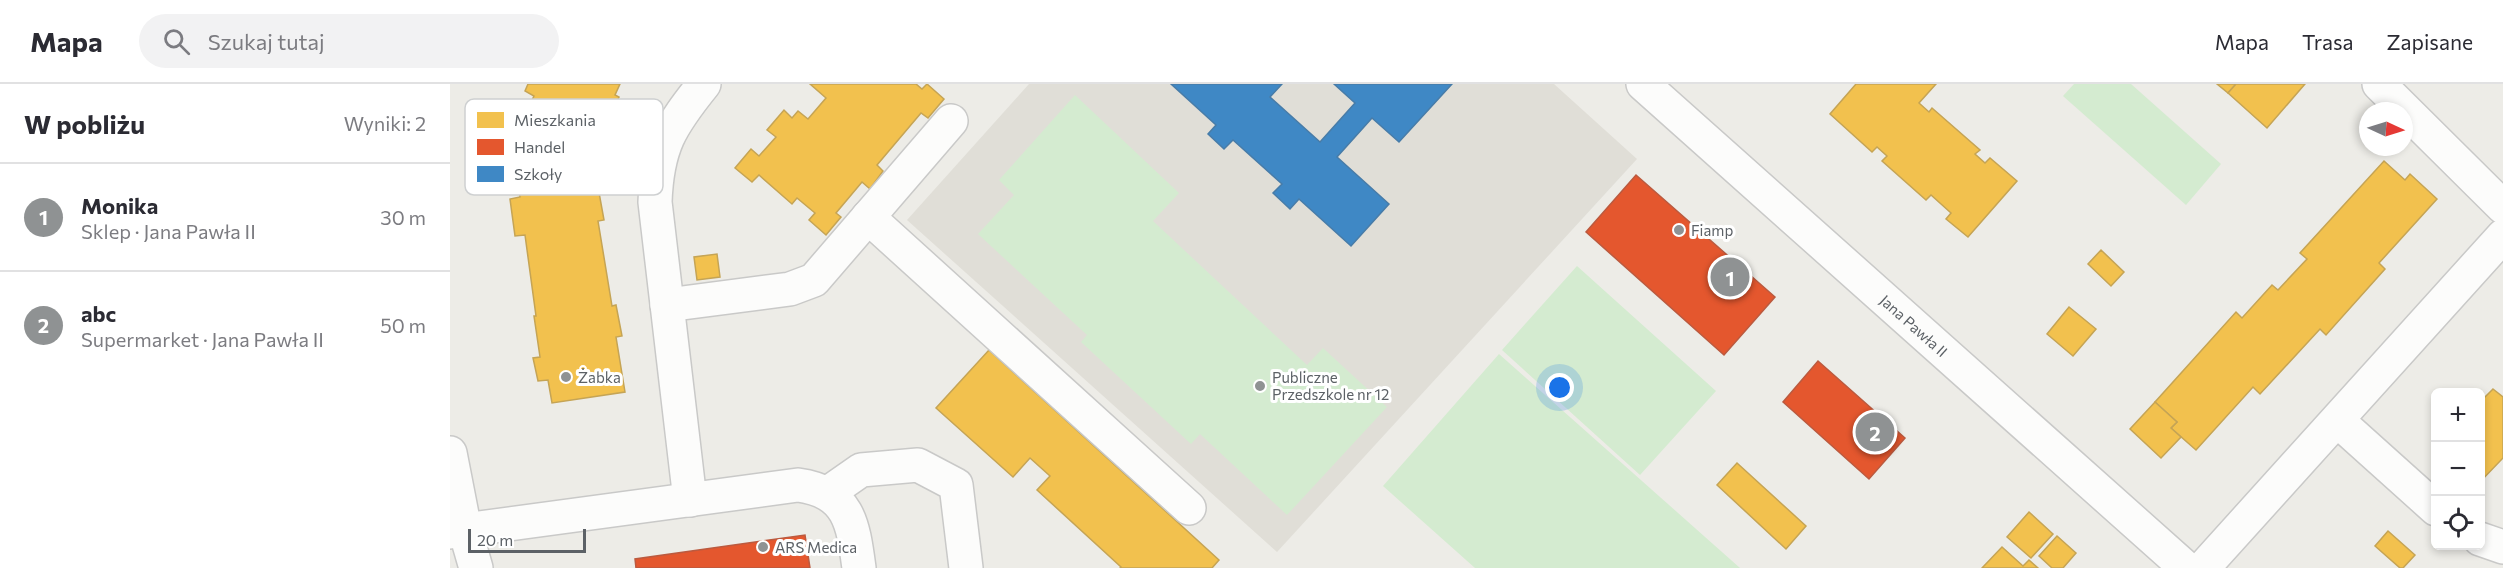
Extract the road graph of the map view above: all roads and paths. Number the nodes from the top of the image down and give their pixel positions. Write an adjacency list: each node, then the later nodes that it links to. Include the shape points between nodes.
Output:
1 (704, 84): 5 (street, via 678,116)
2 (1643, 84): 23 (street, Jana Pawła II)
3 (2379, 84): 7 (street)
4 (951, 121): 8 (street)
5 (663, 145)
6 (656, 195): 10 (street)
7 (2503, 207)
8 (868, 217): 10 (street, via 814,280 790,289); 16 (street)
9 (2503, 236): 11 (street)
10 (667, 304): 14 (street)
11 (2338, 421): 15 (street); 24 (street)
12 (450, 453): 17 (street)
13 (828, 493): 14 (street, via 798,484); 21 (street, via 837,498 855,536); 22 (street, via 861,470 918,465 956,485)
14 (690, 500): 17 (street)
15 (2431, 505)
16 (1189, 508)
17 (458, 531): 20 (street)
18 (2485, 540): 19 (street)
19 (2503, 547)
20 (476, 568)
21 (859, 568)
22 (966, 568)
23 (2186, 568)
24 (2203, 568)

